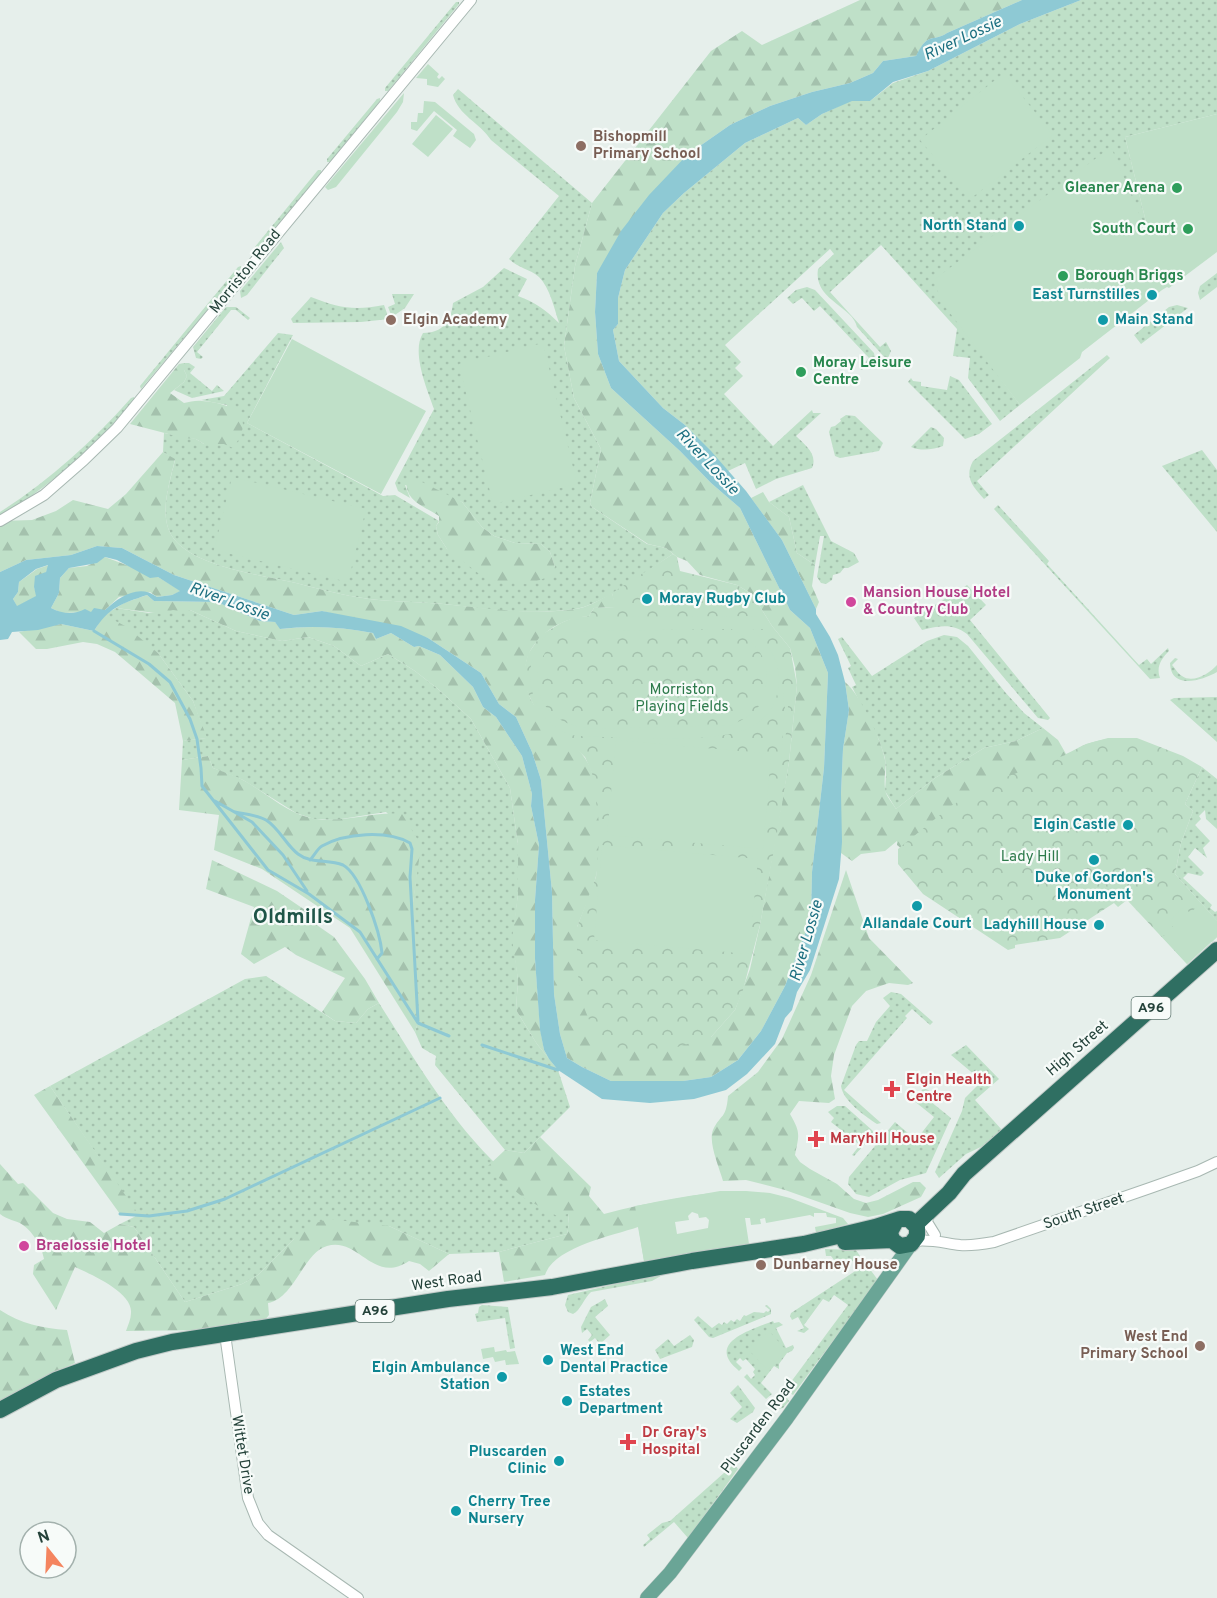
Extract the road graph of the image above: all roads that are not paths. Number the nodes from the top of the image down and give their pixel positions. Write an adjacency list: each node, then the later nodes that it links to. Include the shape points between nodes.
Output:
1 (471, 0): 2 (street, Morriston Road, via 117,428 44,495)
2 (0, 521)
3 (1217, 950): 5 (highway, High Street / A96)
4 (1217, 1162): 10 (street, South Street, via 994,1242)
5 (964, 1174): 6 (highway, High Street / A96); 7 (highway, High Street / A96, via 947,1184)
6 (931, 1208): 7 (highway, High Street / A96); 8 (street, via 927,1222)
7 (909, 1230): 8 (street, South Street); 9 (highway, via 891,1227); 10 (street, South Street); 11 (highway, West Road / A96, via 875,1227); 12 (main road, Pluscarden Road)
8 (935, 1235): 10 (street, South Street)
9 (893, 1241): 11 (highway, West Road / A96); 12 (main road)
10 (947, 1243)
11 (804, 1244): 13 (highway, West Road / A96, via 552,1287 447,1299)
12 (892, 1272): 16 (main road, Pluscarden Road, via 787,1418)
13 (225, 1334): 14 (highway, West Road / A96, via 172,1342 108,1361 56,1380); 15 (street, Wittet Drive, via 245,1483 258,1523)
14 (0, 1410)
15 (358, 1598)
16 (647, 1598)

